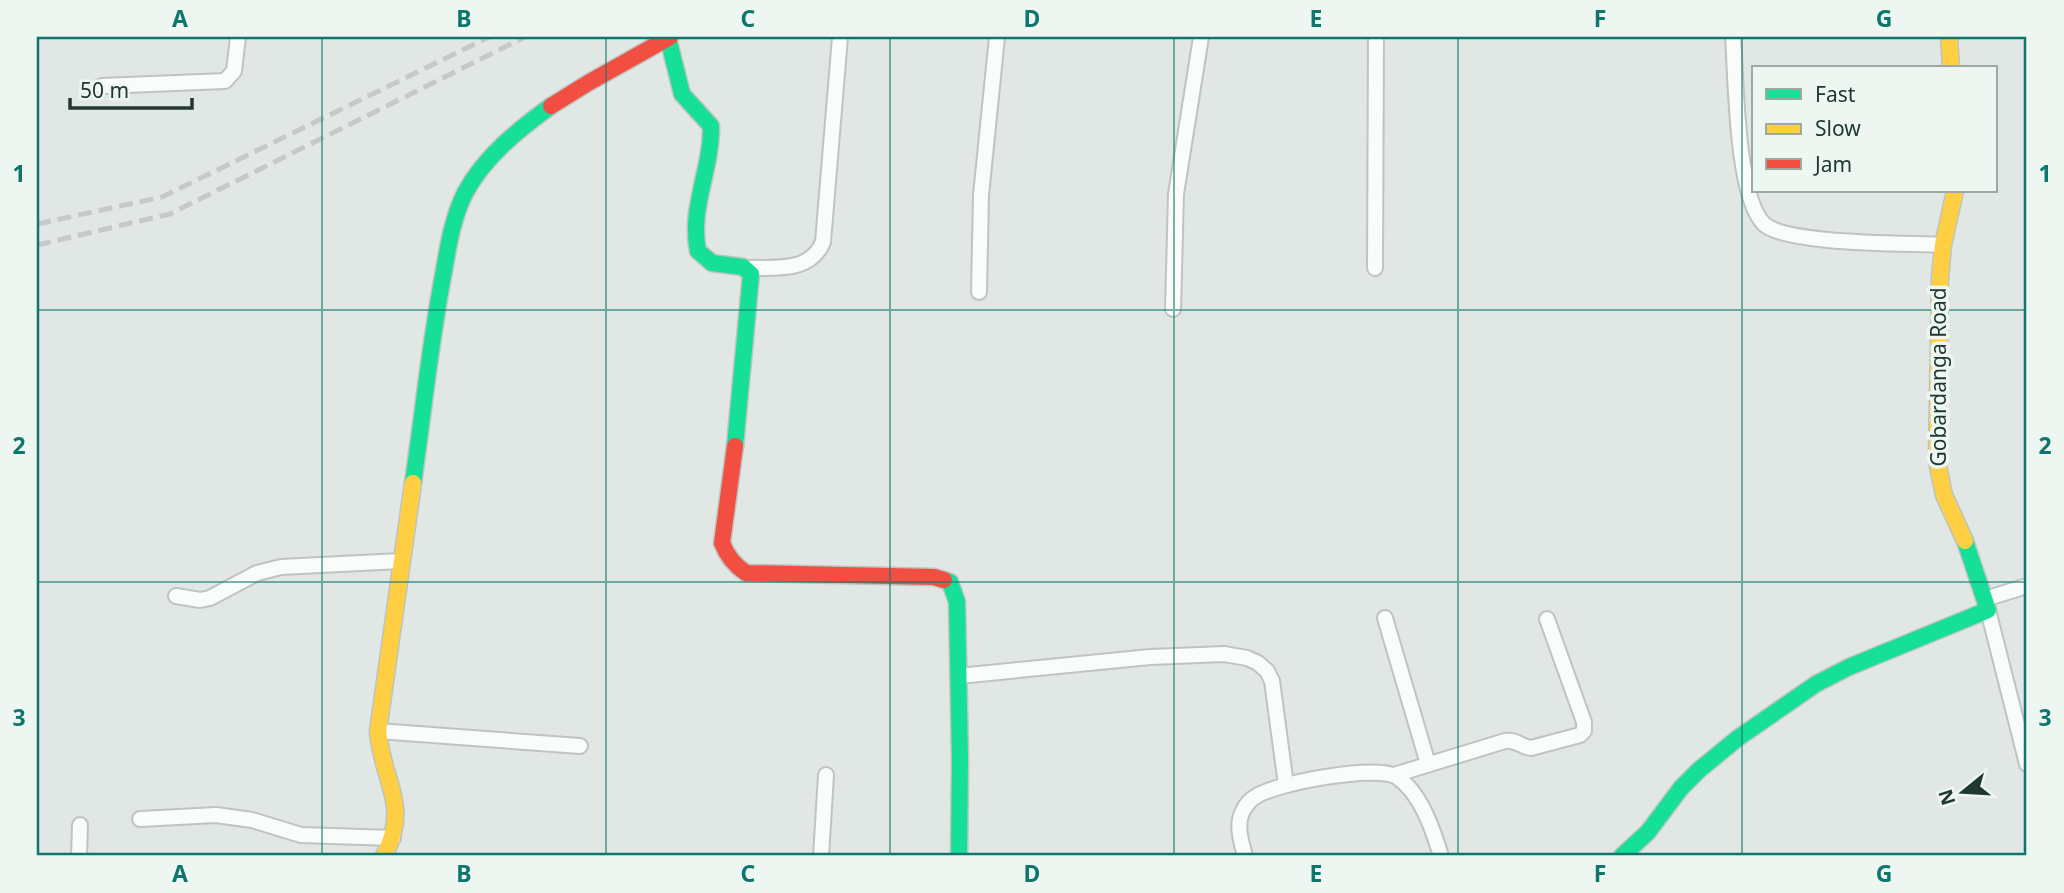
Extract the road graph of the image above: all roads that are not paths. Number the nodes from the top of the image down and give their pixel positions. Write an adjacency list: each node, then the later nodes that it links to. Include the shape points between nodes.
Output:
1 (238, 37): 10 (street, via 234,71 225,81)
2 (669, 37): 13 (street, via 682,94 711,127 695,230 698,251 714,264); 17 (street, via 526,123 469,186 450,235 436,310)
3 (840, 37): 13 (street, via 822,242 818,252 801,264)
4 (997, 37): 15 (street, via 981,195)
5 (1201, 37): 16 (street, via 1176,194)
6 (1376, 37): 14 (street)
7 (1733, 37): 12 (street, via 1744,176 1764,224 1780,233 1810,238)
8 (1949, 37): 9 (street)
9 (1951, 66)
10 (102, 86)
11 (1955, 192): 12 (street, Gobardanga Road)
12 (1943, 245): 20 (street, Gobardanga Road, via 1938,477)
13 (748, 268): 23 (street, via 751,282 722,543 726,554 746,573 760,575 934,577 950,582 957,601)
14 (1375, 268)
15 (979, 292)
16 (1173, 309)
17 (401, 561): 19 (street, via 281,567 257,573 210,598); 24 (street)
18 (2027, 586): 20 (street)
19 (176, 596)
20 (1987, 604): 27 (street); 40 (street, via 1816,684 1699,770)
21 (1385, 618): 26 (street)
22 (1547, 619): 26 (street, via 1584,731 1538,748 1505,741)
23 (959, 676): 30 (street, via 1150,657 1224,654 1247,658 1267,671 1272,681); 37 (street)
24 (378, 731): 25 (street); 33 (street, via 395,806)
25 (580, 746)
26 (1428, 764): 29 (street)
27 (2027, 764)
28 (827, 775): 36 (street)
29 (1394, 775): 30 (street, via 1359,772); 39 (street, via 1422,808)
30 (1286, 785): 38 (street, via 1255,797 1244,809 1239,822)
31 (140, 819): 33 (street, via 216,815 301,835)
32 (80, 825): 34 (street)
33 (393, 838): 35 (street)
34 (79, 856)
35 (384, 856)
36 (821, 856)
37 (959, 856)
38 (1245, 856)
39 (1441, 856)
40 (1622, 856)

